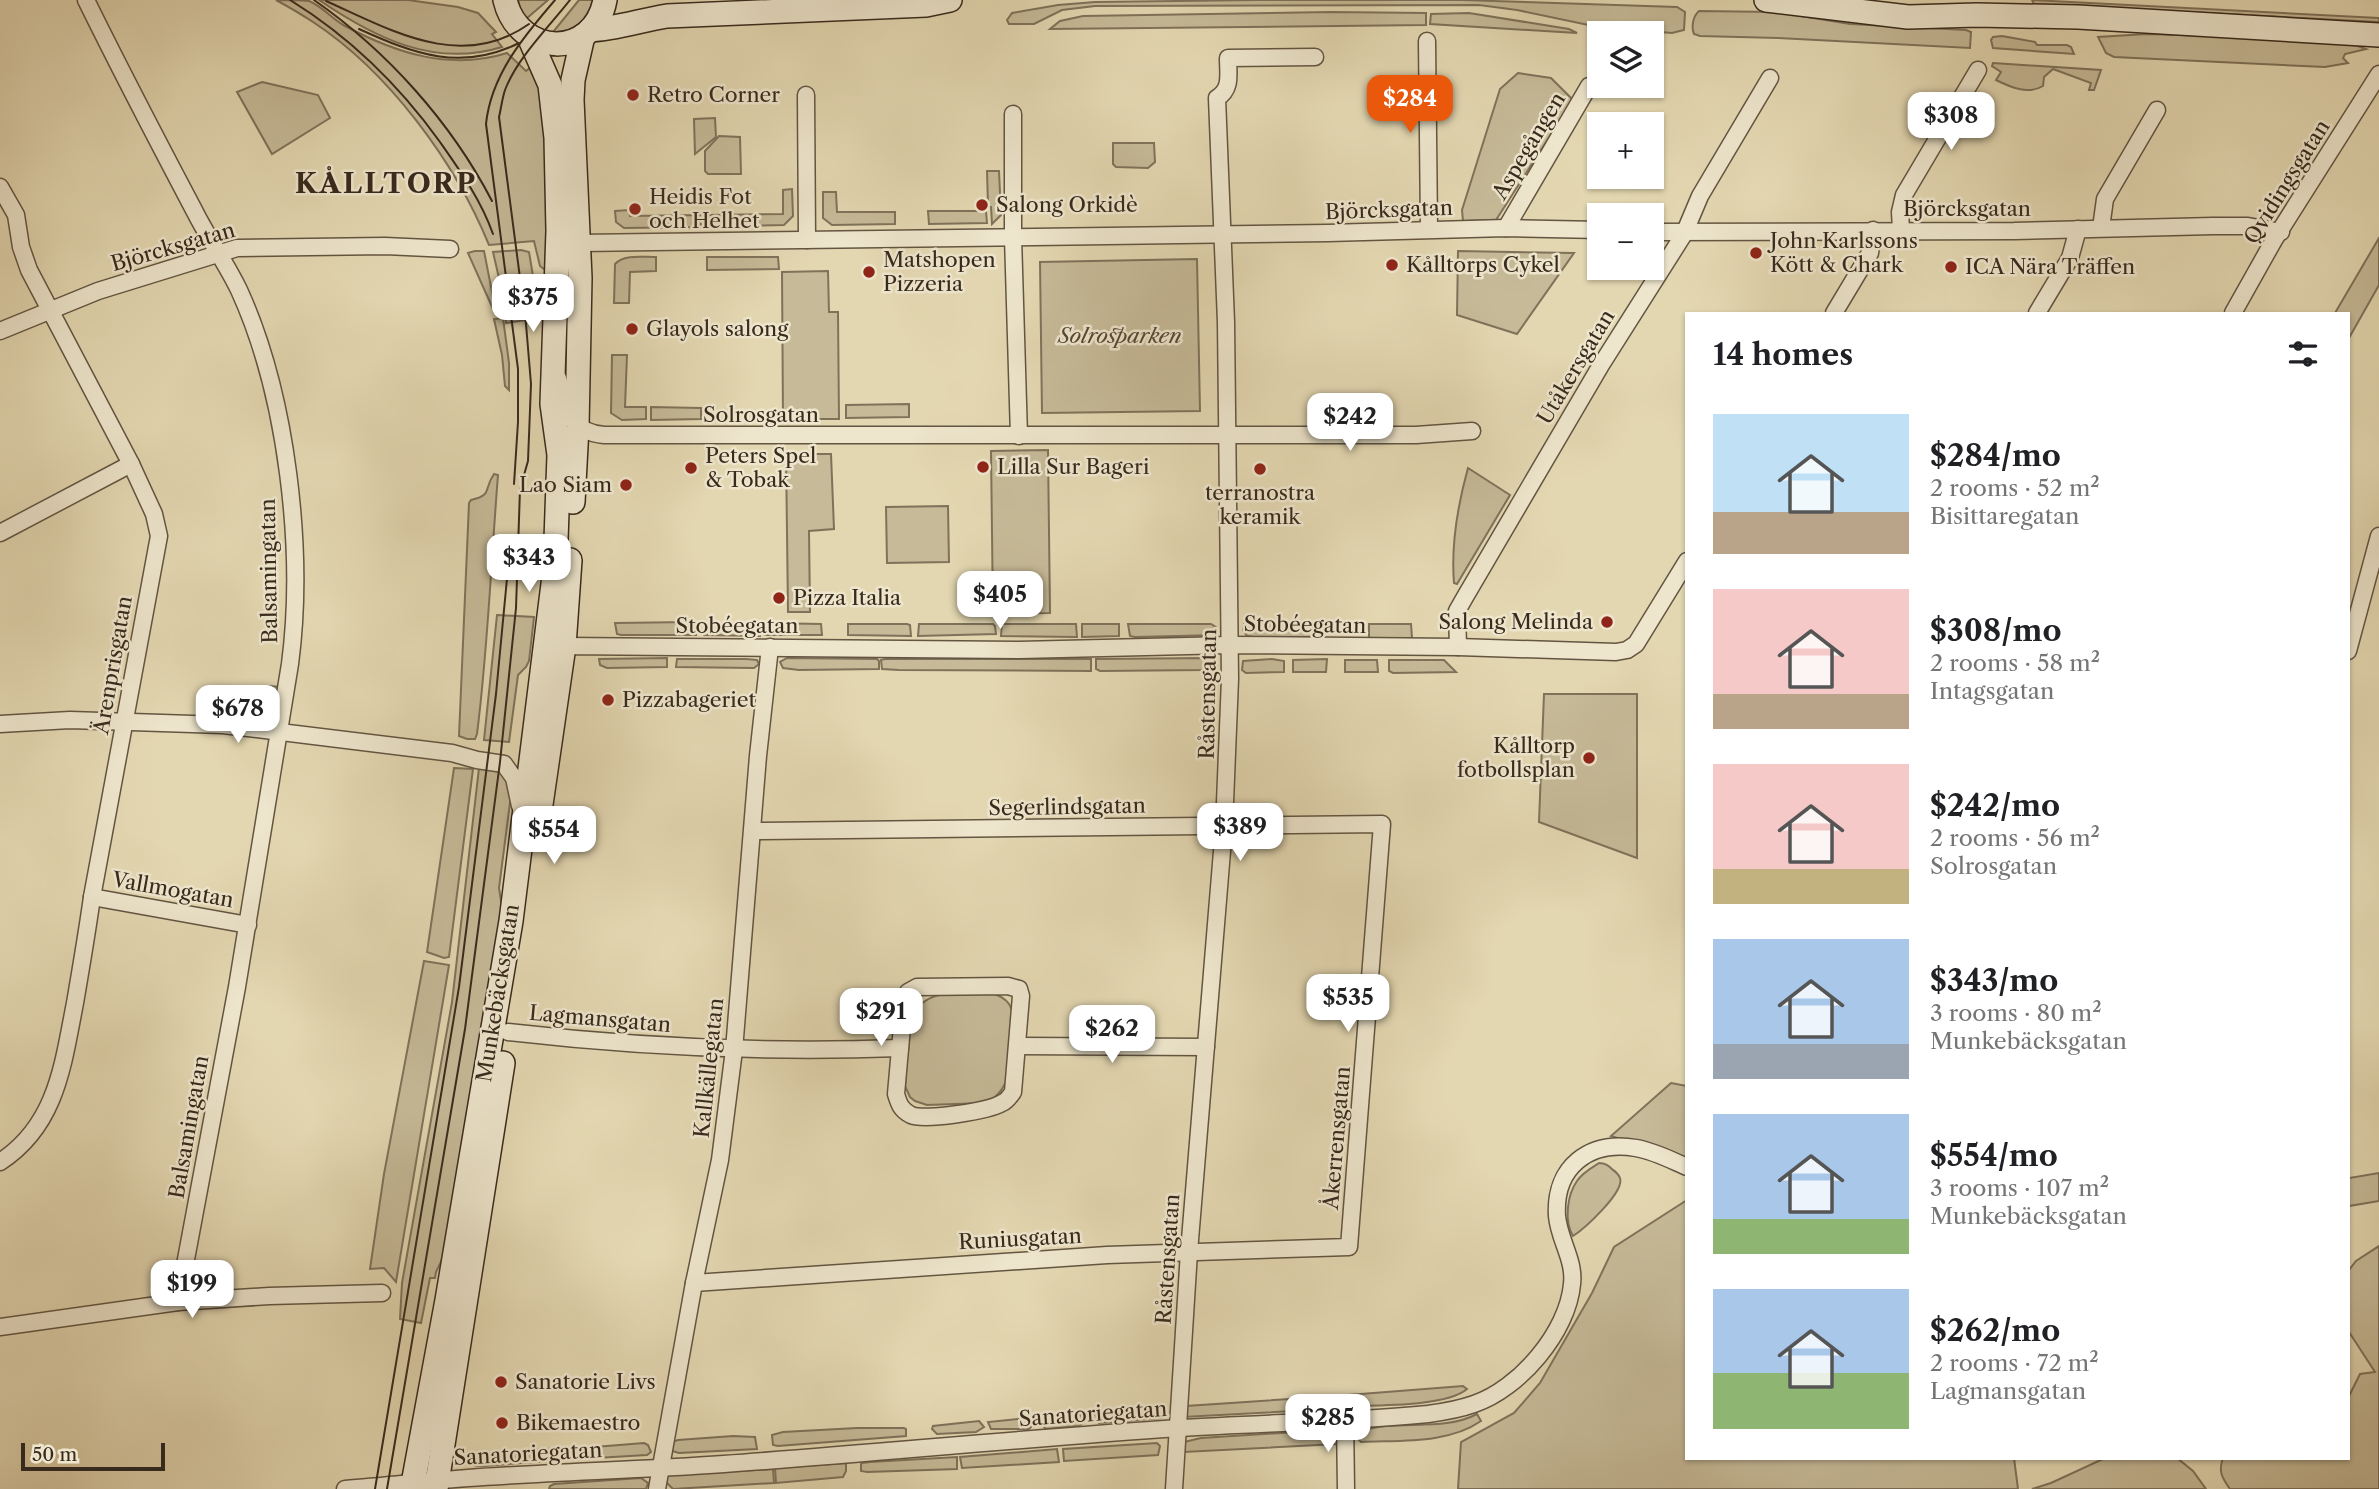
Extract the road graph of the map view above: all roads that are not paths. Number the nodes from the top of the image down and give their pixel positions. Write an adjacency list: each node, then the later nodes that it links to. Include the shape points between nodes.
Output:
1 (86, 0): 35 (street, Balsamingatan)
2 (605, 0): 7 (street, Munkebäcksgatan, via 600,18)
3 (950, 0): 6 (street, via 926,5)
4 (1766, 0): 8 (street, via 1908,17 2078,17)
5 (500, 4): 9 (street, Munkebäcksgatan)
6 (813, 5): 7 (street, via 667,16)
7 (587, 33): 9 (street, via 555,44); 33 (street, Munkebäcksgatan, via 572,100)
8 (2379, 35)
9 (529, 37): 41 (street, Munkebäcksgatan, via 554,103 558,231)
10 (1427, 41): 22 (street)
11 (1315, 57): 30 (street, via 1228,58 1228,84 1217,98)
12 (1978, 70): 26 (street, via 1904,195)
13 (2379, 74): 27 (street, Qvidingsgatan)
14 (1770, 78): 29 (street, Utåkersgatan, via 1700,196)
15 (1587, 89): 20 (street, Aspegången)
16 (806, 96): 32 (street)
17 (2157, 110): 21 (street, via 2105,199)
18 (1013, 114): 31 (street)
19 (0, 187): 36 (street, Ärenprisgatan, via 16,215 29,270)
20 (1506, 228): 22 (street, Björcksgatan); 24 (street, Björcksgatan)
21 (2101, 228): 23 (street, Björcksgatan); 27 (street, Björcksgatan, via 2248,226)
22 (1429, 229): 30 (street, Björcksgatan)
23 (2078, 229): 26 (street, Björcksgatan); 38 (street, via 2070,258)
24 (1587, 230)
25 (1873, 230): 26 (street, Björcksgatan); 29 (street, Björcksgatan); 37 (street, via 1870,253)
26 (1901, 230)
27 (2281, 232): 39 (street, Qvidingsgatan)
28 (1664, 233): 29 (street, Björcksgatan)
29 (1684, 234): 53 (street, Utåkersgatan, via 1601,365 1457,611)
30 (1222, 235): 31 (street, Björcksgatan); 44 (street, Råstensgatan)
31 (1013, 237): 32 (street, Björcksgatan); 45 (street)
32 (807, 240): 33 (street, Björcksgatan)
33 (580, 243): 42 (street, Munkebäcksgatan)
34 (450, 249): 35 (street, Björcksgatan, via 261,247)
35 (219, 252): 36 (street, Björcksgatan); 57 (street, Balsamingatan, via 258,341 278,415 286,470 294,620)
36 (50, 309): 40 (street, Björcksgatan); 46 (street, Ärenprisgatan)
37 (1835, 312)
38 (2039, 312)
39 (2234, 312)
40 (0, 331)
41 (554, 359): 42 (street, via 563,398); 54 (street, Munkebäcksgatan, via 552,404 559,455)
42 (577, 427): 45 (street, Solrosgatan, via 604,435); 54 (street, Munkebäcksgatan)
43 (1472, 431): 44 (street, Solrosgatan)
44 (1227, 435): 45 (street, Solrosgatan); 51 (street, Råstensgatan)
45 (1019, 436)
46 (131, 464): 47 (street); 55 (street, Ärenprisgatan, via 159,536)
47 (0, 533)
48 (2379, 536): 50 (street)
49 (1685, 564): 53 (street, Stobéegatan, via 1636,645 1627,650)
50 (2350, 644)
51 (1230, 645): 52 (street, Stobéegatan, via 1019,650); 53 (street, Stobéegatan); 59 (street, Råstensgatan)
52 (770, 647): 54 (street, Stobéegatan); 60 (street, Kallkällegatan)
53 (1458, 647)
54 (554, 650): 61 (street, Munkebäcksgatan); 64 (street, Munkebäcksgatan)
55 (124, 721): 56 (street); 57 (street); 62 (street, Ärenprisgatan)
56 (0, 724)
57 (279, 731): 61 (street, via 452,752 504,764 519,794); 63 (street, Balsamingatan)
58 (1382, 824): 59 (street, Segerlindsgatan); 71 (street, Åkerrensgatan)
59 (1224, 827): 60 (street, Segerlindsgatan); 66 (street, Råstensgatan)
60 (753, 831): 68 (street, Kallkällegatan)
61 (522, 833): 81 (street, Munkebäcksgatan, via 500,989)
62 (92, 897): 63 (street, Vallmogatan); 69 (street, Ärenprisgatan, via 59,1082 32,1133)
63 (247, 925): 75 (street, Balsamingatan)
64 (508, 1032): 68 (street, Lagmansgatan); 80 (street, Munkebäcksgatan)
65 (1018, 1046): 66 (street); 67 (street, via 1019,989 917,987 908,992 904,1004); 67 (street, via 1013,1092 1004,1102 957,1115 914,1117 901,1108 896,1094)
66 (1206, 1047): 72 (street, Råstensgatan)
67 (900, 1048): 68 (street, Lagmansgatan)
68 (734, 1050): 73 (street, Kallkällegatan, via 720,1160)
69 (0, 1162)
70 (1685, 1166): 77 (street, Sanatoriegatan, via 1635,1147 1593,1150 1580,1157 1565,1175 1559,1192 1558,1218 1573,1279 1570,1300 1554,1336 1525,1372 1475,1404 1432,1413)
71 (1349, 1247): 72 (street, Runiusgatan)
72 (1189, 1251): 73 (street, Runiusgatan); 78 (street, Råstensgatan)
73 (694, 1283): 79 (street, Kallkällegatan)
74 (382, 1293): 75 (street)
75 (178, 1302): 76 (street)
76 (0, 1327)
77 (1345, 1419): 78 (street, Sanatoriegatan); 85 (street)
78 (1179, 1428): 79 (street, Sanatoriegatan); 84 (street, Råstensgatan)
79 (659, 1468): 80 (street, Sanatoriegatan); 83 (street, Kallkällegatan)
80 (437, 1485): 81 (street, Sanatoriegatan)
81 (412, 1486): 82 (street, Sanatoriegatan)
82 (345, 1489)
83 (657, 1489)
84 (1174, 1489)
85 (1346, 1489)

